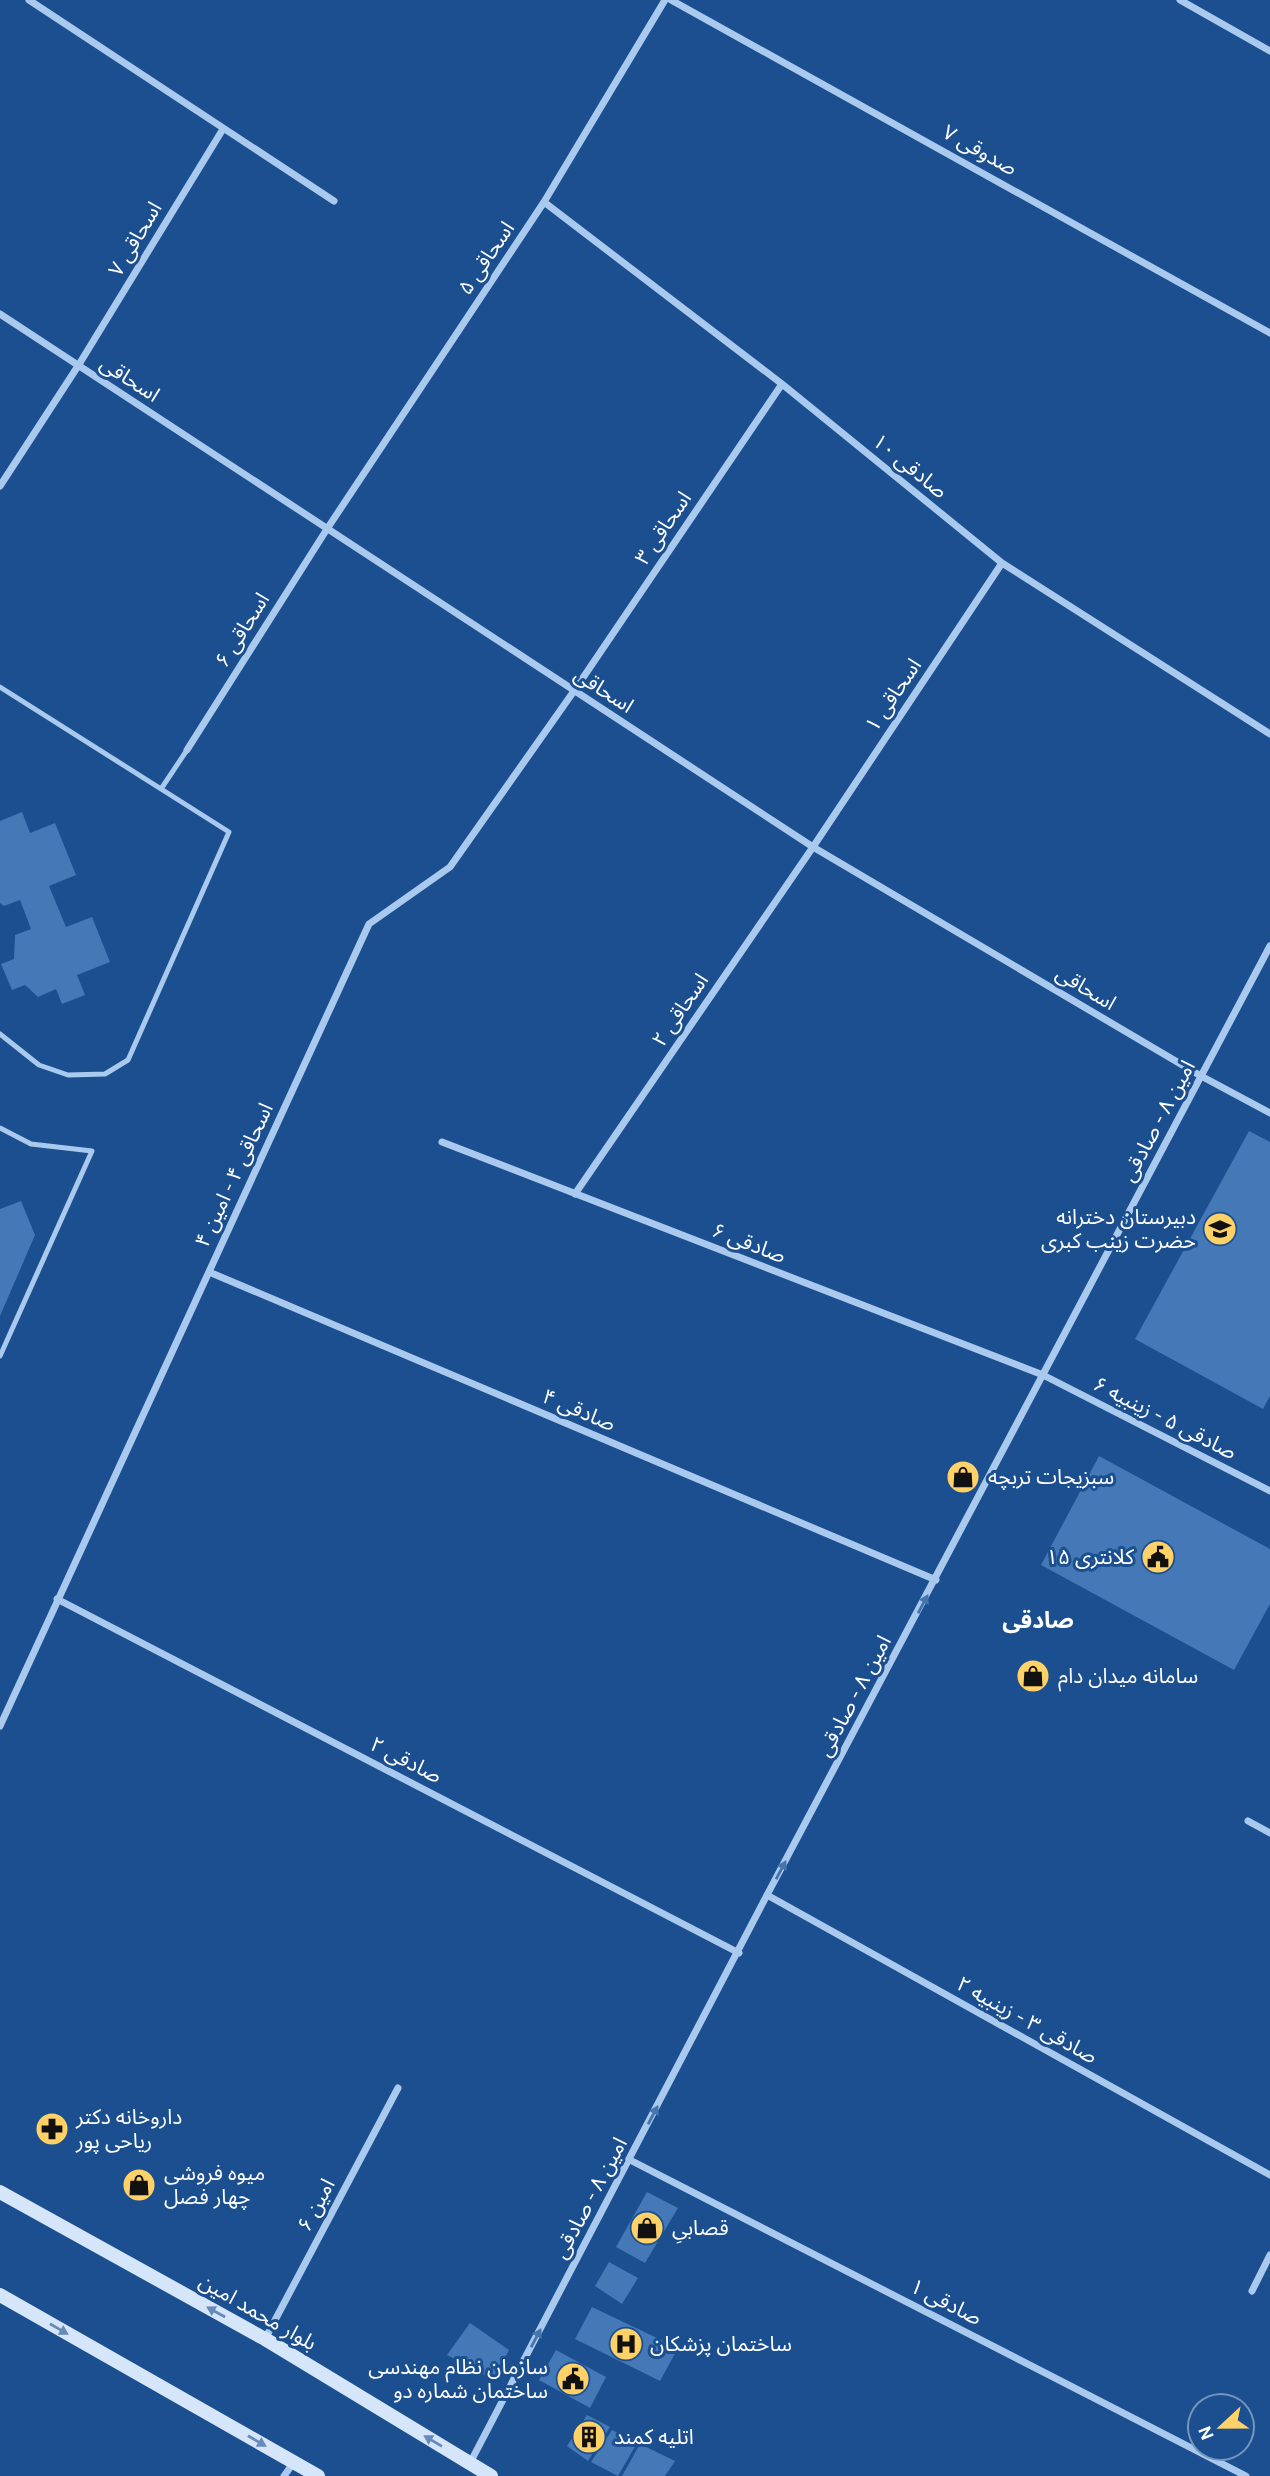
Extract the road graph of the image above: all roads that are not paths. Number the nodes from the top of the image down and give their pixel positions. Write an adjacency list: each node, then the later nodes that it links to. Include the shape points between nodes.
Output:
1 (29, 0): 6 (street)
2 (665, 0): 8 (street, اسحاقی ۵)
3 (671, 0): 10 (street, صدوقی ۷)
4 (1180, 0): 5 (street)
5 (1270, 51)
6 (223, 129): 7 (street); 11 (street, اسحاقی ۷)
7 (334, 201)
8 (544, 202): 12 (street, صادقی ۱۰); 14 (street, اسحاقی ۵)
9 (0, 314): 11 (street, اسحاقی)
10 (1270, 333)
11 (78, 366): 13 (street, اسحاقی ۷); 14 (street, اسحاقی)
12 (782, 384): 15 (street, صادقی ۱۰); 17 (street, اسحاقی ۳)
13 (0, 486)
14 (327, 529): 17 (street, اسحاقی); 19 (street, اسحاقی ۶)
15 (1002, 564): 18 (street, صادقی ۱۰); 21 (street, اسحاقی ۱)
16 (0, 687): 20 (lane)
17 (573, 691): 21 (street, اسحاقی); 29 (street, اسحاقی ۴ - امین ۴, via 450,867 369,924)
18 (1270, 734)
19 (187, 750): 20 (lane)
20 (161, 789): 23 (lane, via 229,832 128,1060 105,1074 68,1075 38,1065)
21 (813, 847): 24 (street, اسحاقی); 28 (street, اسحاقی ۲)
22 (1270, 946): 24 (street, امین ۸ - صادقی)
23 (0, 1034)
24 (1201, 1076): 25 (street, اسحاقی); 31 (street, امین ۸ - صادقی)
25 (1270, 1113)
26 (0, 1128): 30 (lane, via 32,1144 92,1150)
27 (442, 1142): 28 (street, صادقی ۶)
28 (575, 1194): 31 (street, صادقی ۶)
29 (209, 1272): 33 (street, صادقی ۴); 34 (street, اسحاقی ۴ - امین ۴)
30 (0, 1356)
31 (1043, 1376): 32 (street, صادقی ۵ - زینبیه ۶); 33 (street, امین ۸ - صادقی)
32 (1270, 1491)
33 (936, 1580): 38 (street, امین ۸ - صادقی, one-way to 33)
34 (57, 1598): 35 (street, اسحاقی ۴ - امین ۴); 39 (street, صادقی ۲)
35 (0, 1726)
36 (1248, 1821): 37 (street)
37 (1270, 1833)
38 (767, 1895): 39 (street, امین ۸ - صادقی); 42 (street, صادقی ۳ - زینبیه ۲)
39 (739, 1953): 41 (street, امین ۸ - صادقی, one-way to 39)
40 (398, 2088): 47 (street, امین ۶)
41 (630, 2160): 49 (street, امین ۸ - صادقی, one-way to 41); 53 (street, صادقی ۱)
42 (1270, 2175)
43 (0, 2192): 47 (main road, بلوار محمد امین, one-way to 43)
44 (1270, 2255): 45 (street)
45 (1252, 2291)
46 (0, 2295): 48 (main road, one-way to 48)
47 (265, 2339): 49 (main road, بلوار محمد امین, one-way to 47)
48 (295, 2462): 50 (street); 51 (main road)
49 (466, 2470): 52 (main road, بلوار محمد امین)
50 (284, 2476)
51 (318, 2476)
52 (491, 2476)
53 (1246, 2476)

